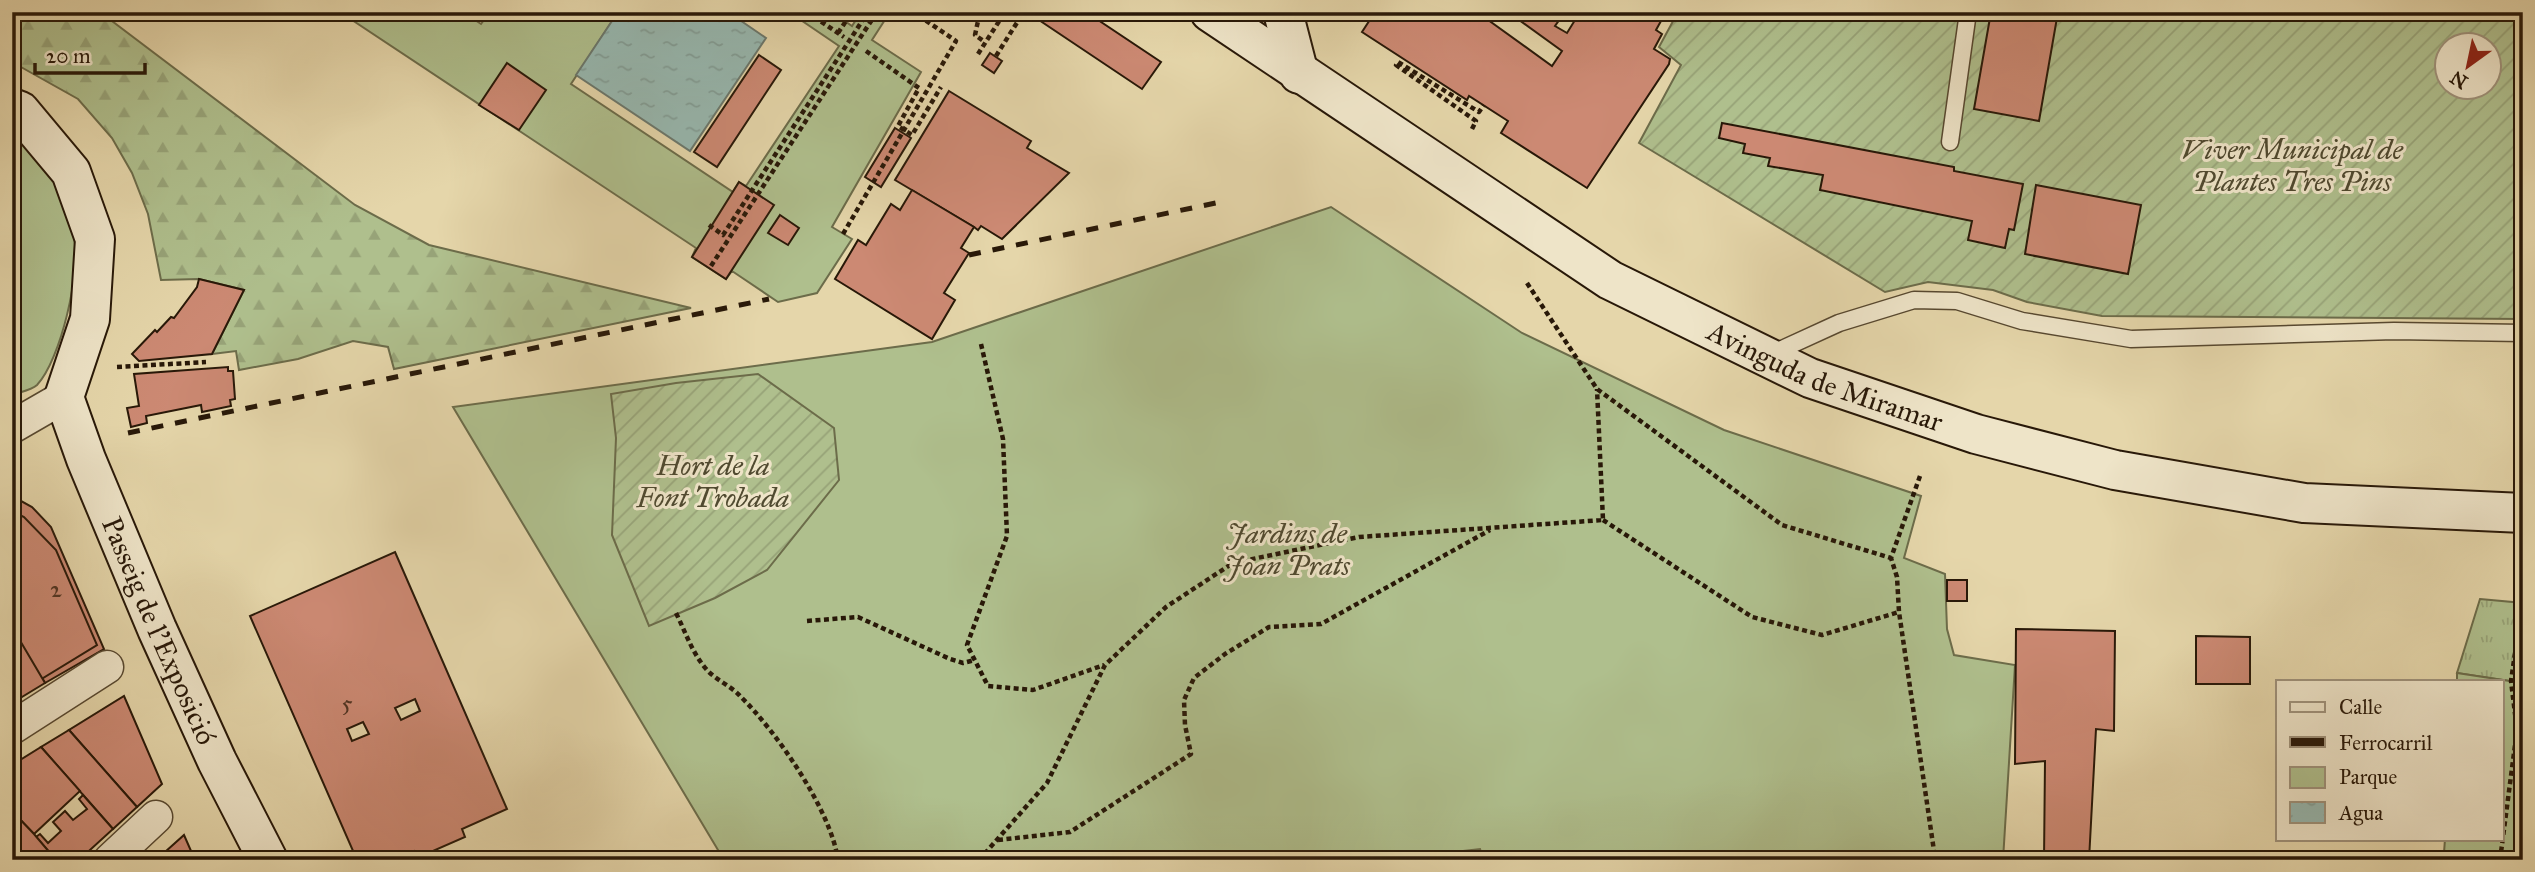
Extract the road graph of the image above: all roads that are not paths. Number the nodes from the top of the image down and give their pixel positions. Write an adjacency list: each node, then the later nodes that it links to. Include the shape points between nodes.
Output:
1 (1210, 12): 4 (street, Avinguda de Miramar)
2 (1283, 12): 4 (street)
3 (1968, 12): 6 (lane)
4 (1298, 74): 8 (street, Avinguda de Miramar, via 1611,280)
5 (12, 108): 9 (street, via 20,111 71,172 95,239 90,319)
6 (1951, 142)
7 (2523, 333): 8 (lane, via 2394,331 2131,339 2022,321 1957,301 1914,300 1839,323)
8 (1763, 357): 11 (street, Avinguda de Miramar, via 1937,421 2115,470 2304,503)
9 (64, 397): 10 (street); 16 (street, Passeig de l'Exposició, via 157,629)
10 (12, 426)
11 (2523, 513)
12 (107, 667): 13 (street)
13 (12, 728)
14 (156, 817): 15 (street)
15 (110, 860)
16 (268, 860)

